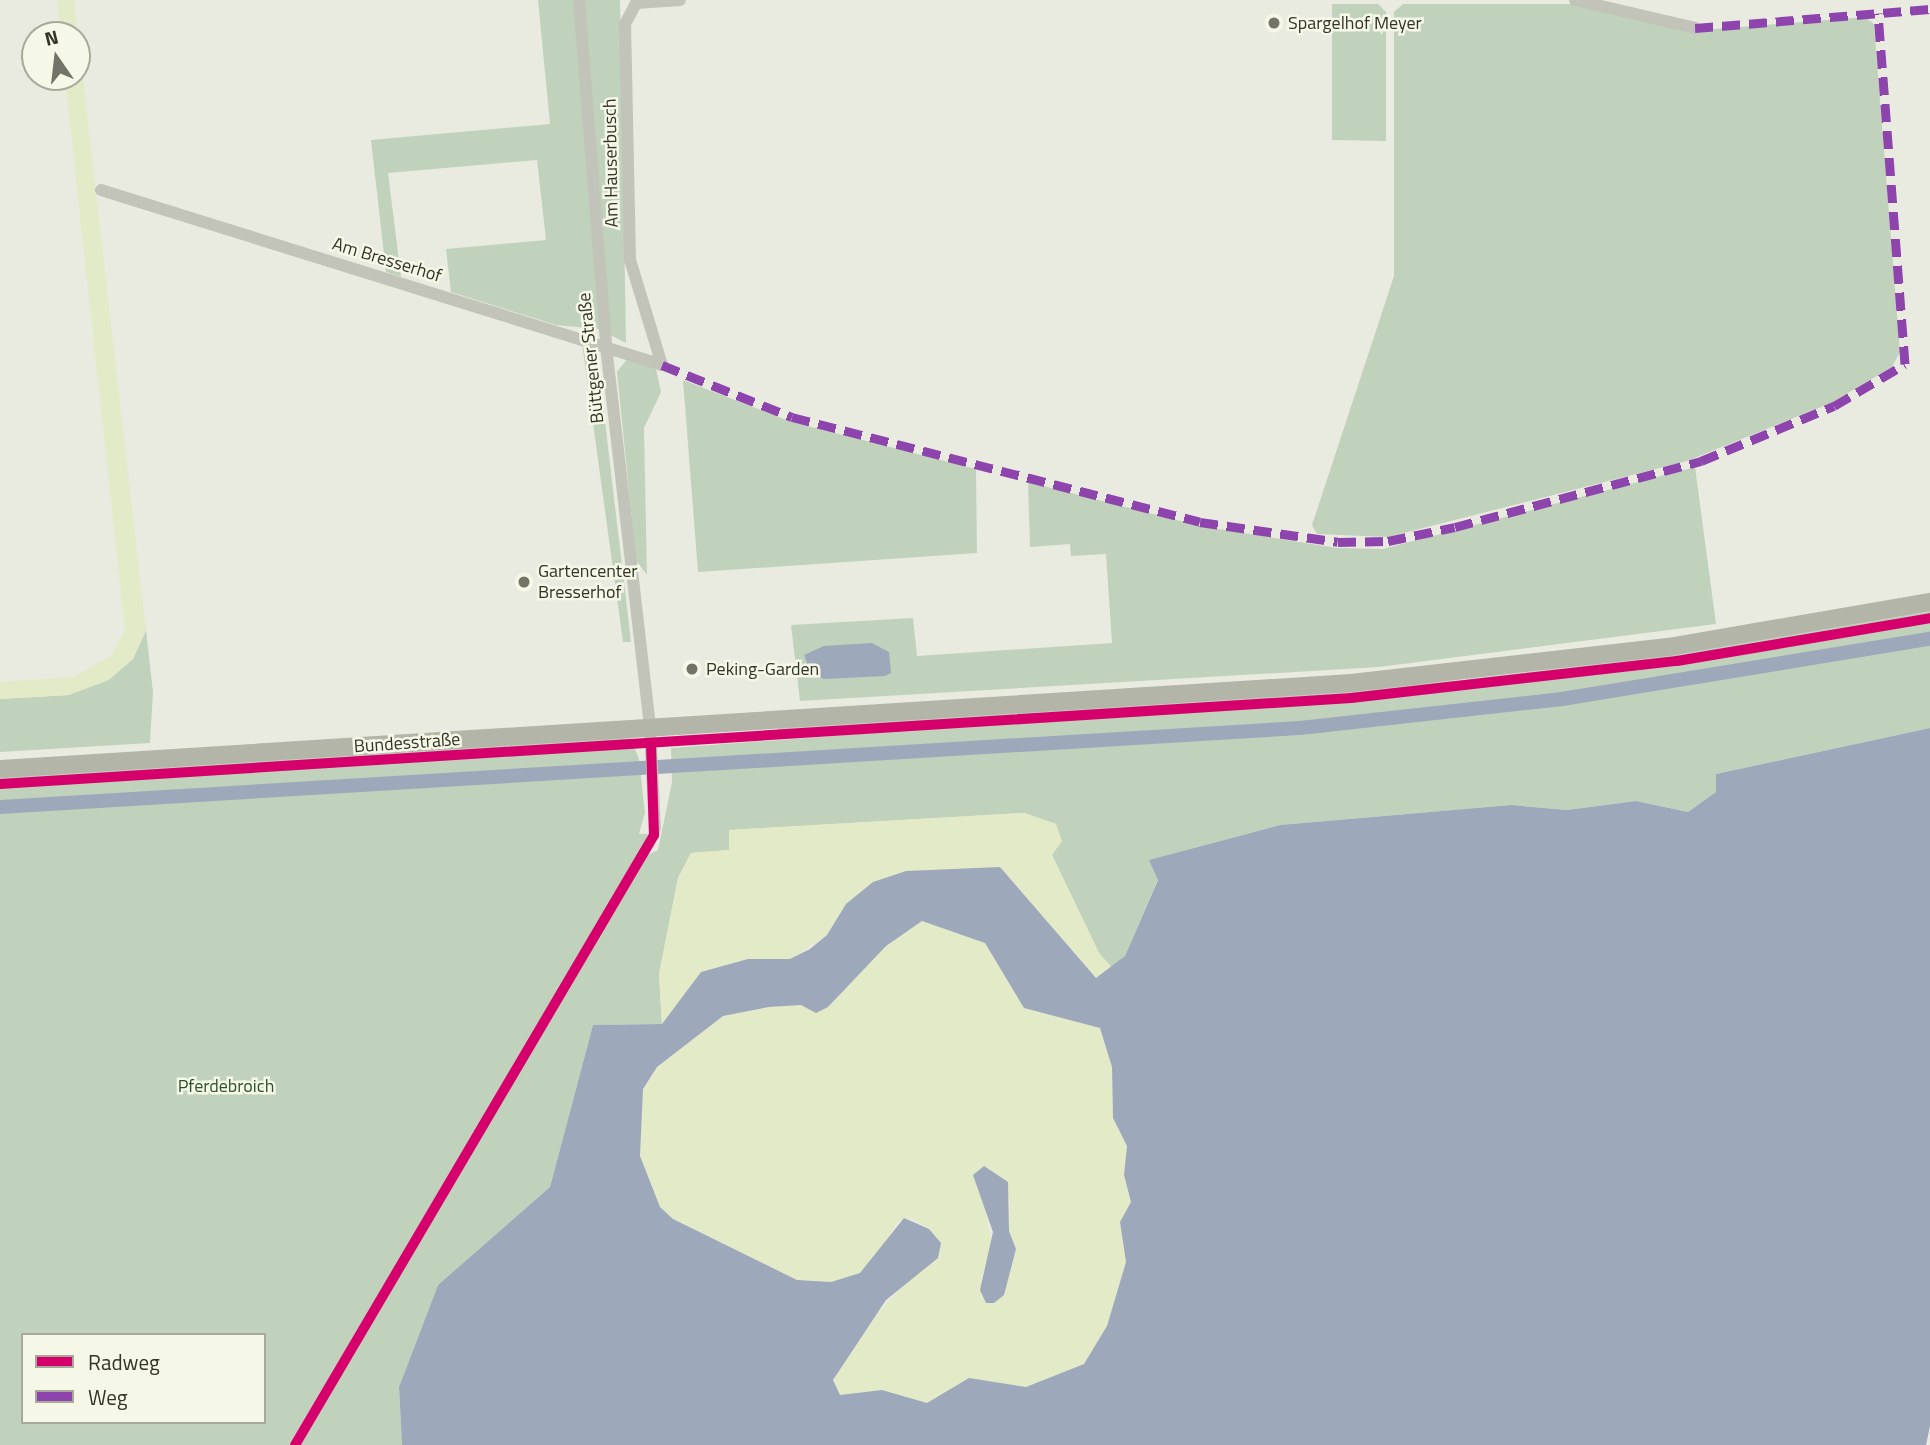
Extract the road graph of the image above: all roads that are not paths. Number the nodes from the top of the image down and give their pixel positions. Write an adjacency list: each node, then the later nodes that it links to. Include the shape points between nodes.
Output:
1 (579, 0): 6 (street, Büttgener Straße)
2 (680, 0): 7 (street, Am Hauserbusch, via 636,3 625,24 630,260)
3 (1575, 0): 4 (street)
4 (1695, 28)
5 (101, 190): 6 (street, Am Bresserhof)
6 (606, 346): 7 (street, Am Bresserhof); 9 (street, Büttgener Straße)
7 (662, 365)
8 (1930, 602): 9 (main road, Bundesstraße, via 1733,637 1438,675)
9 (649, 720): 10 (main road, Bundesstraße); 11 (street, Büttgener Straße)
10 (0, 769)
11 (655, 829)

